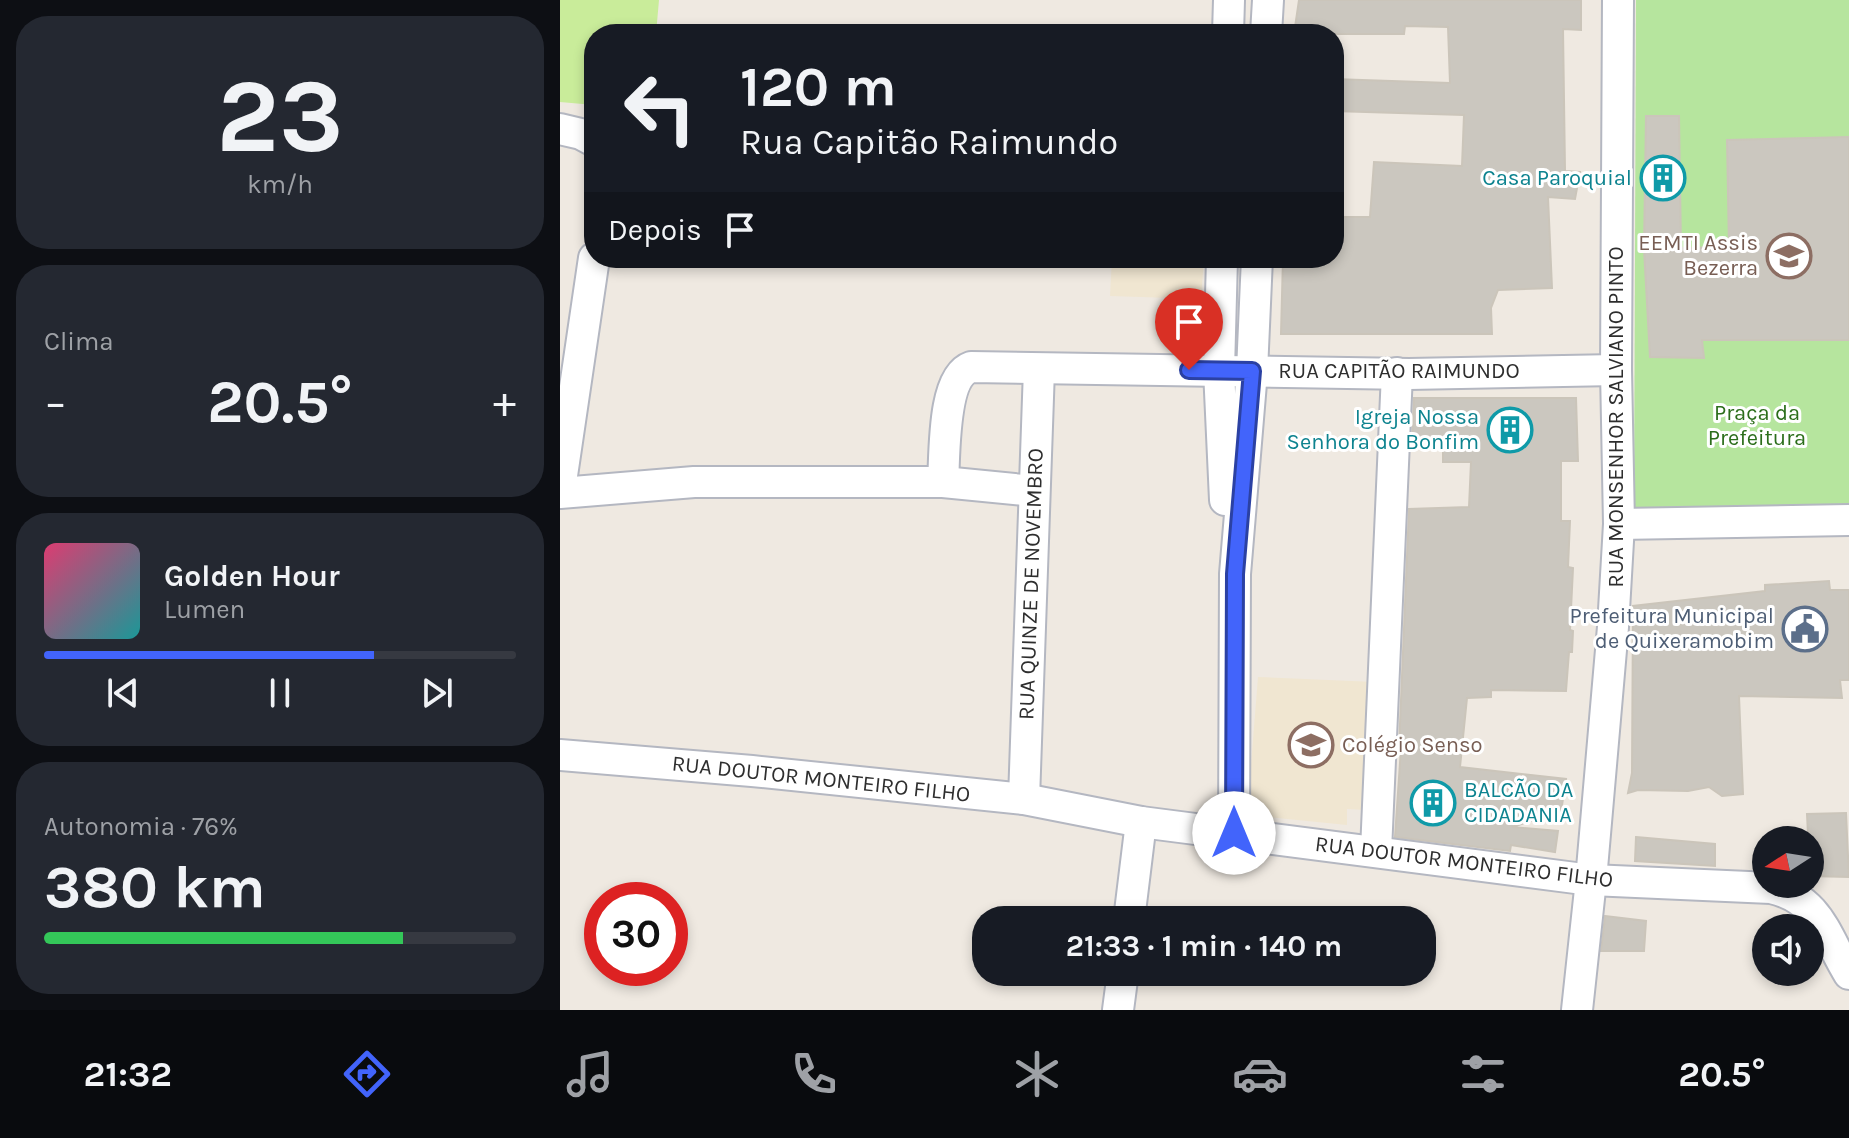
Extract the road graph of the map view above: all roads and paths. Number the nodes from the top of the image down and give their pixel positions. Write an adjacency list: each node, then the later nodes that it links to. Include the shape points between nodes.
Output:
1 (1229, 0): 4 (street)
2 (1268, 0): 5 (street)
3 (1618, 0): 13 (street, RUA MONSENHOR SALVIANO PINTO)
4 (1228, 24)
5 (1267, 24)
6 (560, 129): 7 (street)
7 (584, 136)
8 (593, 268): 17 (street)
9 (1222, 268): 12 (street)
10 (1257, 268): 14 (street)
11 (1039, 369): 12 (street, RUA CAPITÃO RAIMUNDO); 16 (street, RUA CAPITÃO RAIMUNDO, via 971,367 959,374 950,396); 18 (street, RUA QUINZE DE NOVEMBRO)
12 (1219, 370): 14 (street, RUA CAPITÃO RAIMUNDO); 21 (street, via 1225,501)
13 (1616, 370): 15 (street, RUA CAPITÃO RAIMUNDO); 20 (street, RUA MONSENHOR SALVIANO PINTO)
14 (1252, 371): 15 (street, RUA CAPITÃO RAIMUNDO); 21 (street)
15 (1397, 373): 26 (street)
16 (943, 482): 17 (street, via 694,482); 18 (street)
17 (560, 491)
18 (1034, 491): 23 (street, RUA QUINZE DE NOVEMBRO)
19 (1849, 520): 20 (street)
20 (1619, 524): 27 (street, RUA MONSENHOR SALVIANO PINTO)
21 (1235, 574): 25 (street)
22 (560, 755): 23 (street, RUA DOUTOR MONTEIRO FILHO)
23 (1024, 799): 24 (street, RUA DOUTOR MONTEIRO FILHO)
24 (1141, 822): 25 (street, RUA DOUTOR MONTEIRO FILHO); 28 (street)
25 (1234, 833): 26 (street, RUA DOUTOR MONTEIRO FILHO)
26 (1376, 851): 27 (street, RUA DOUTOR MONTEIRO FILHO)
27 (1591, 880): 29 (street, RUA DOUTOR MONTEIRO FILHO, via 1783,891 1815,912); 32 (street, RUA MONSENHOR SALVIANO PINTO)
28 (1131, 906)
29 (1849, 974)
30 (1121, 986): 31 (street)
31 (1118, 1010)
32 (1577, 1010)

